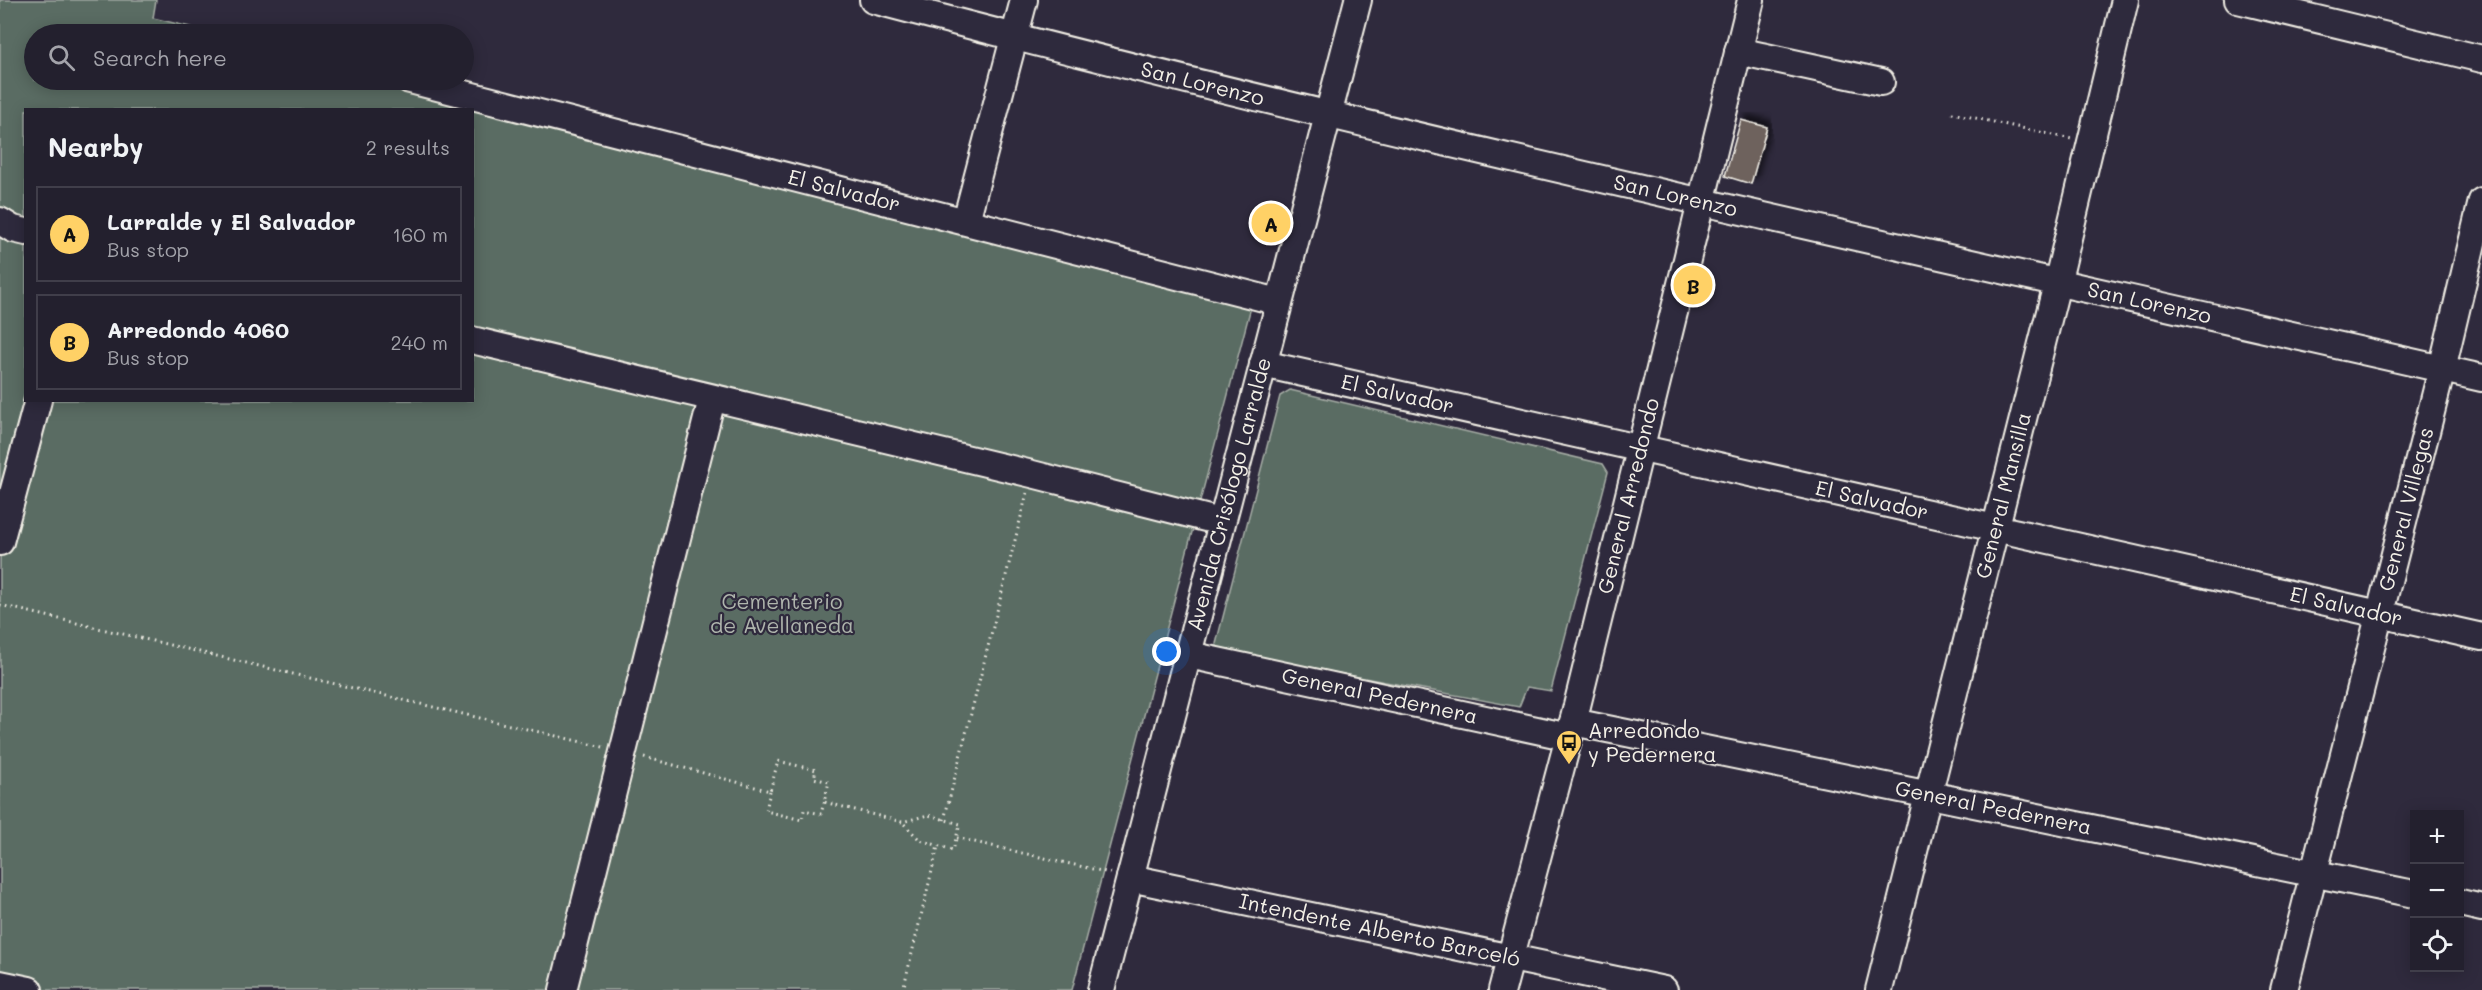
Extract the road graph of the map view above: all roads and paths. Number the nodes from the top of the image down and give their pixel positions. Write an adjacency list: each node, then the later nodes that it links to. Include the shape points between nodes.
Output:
1 (873, 0): 7 (street, San Lorenzo)
2 (1024, 0): 7 (street)
3 (1358, 0): 13 (street, Avenida Crisólogo Larralde)
4 (1751, 0): 8 (street, General Arredondo)
5 (2125, 0): 14 (street, General Mansilla)
6 (2238, 0): 9 (street)
7 (1014, 37): 13 (street, San Lorenzo); 18 (street)
8 (1738, 51): 10 (street); 16 (street, General Arredondo)
9 (2482, 59)
10 (1881, 82)
11 (449, 90): 18 (street, El Salvador)
12 (1952, 113): 14 (path)
13 (1328, 114): 16 (street, San Lorenzo); 21 (street, Avenida Crisólogo Larralde)
14 (2091, 143): 20 (street, General Mansilla)
15 (2482, 201): 24 (street, General Villegas)
16 (1700, 203): 20 (street, San Lorenzo); 28 (street, General Arredondo)
17 (0, 221): 19 (street)
18 (966, 221): 21 (street, El Salvador)
19 (24, 232)
20 (2057, 284): 24 (street, San Lorenzo); 31 (street, General Mansilla)
21 (1279, 302): 23 (street, Avenida Crisólogo Larralde)
22 (474, 340): 26 (street)
23 (1263, 364): 28 (street, El Salvador); 30 (street, Avenida Crisólogo Larralde)
24 (2442, 369): 25 (street, San Lorenzo); 34 (street, General Villegas)
25 (2482, 378)
26 (712, 399): 29 (street); 38 (street)
27 (37, 402): 32 (street)
28 (1641, 449): 31 (street, El Salvador); 37 (street, General Arredondo)
29 (1032, 474): 30 (street); 42 (path)
30 (1221, 522): 36 (street, Avenida Crisólogo Larralde)
31 (1996, 529): 34 (street, El Salvador); 40 (street, General Mansilla)
32 (0, 542)
33 (0, 605): 38 (path)
34 (2379, 615): 35 (street, El Salvador); 46 (street, General Villegas)
35 (2482, 637)
36 (1189, 655): 37 (street, General Pedernera); 47 (street, Avenida Crisólogo Larralde)
37 (1571, 730): 40 (street, General Pedernera); 51 (street, General Arredondo)
38 (625, 752): 39 (path); 54 (street)
39 (770, 791): 41 (path, via 766,811 802,820 804,810 821,814); 41 (path, via 778,760 816,770 814,778 829,782)
40 (1930, 795): 46 (street, General Pedernera); 59 (street, General Mansilla)
41 (824, 802): 43 (path)
42 (944, 820): 43 (path, via 928,815); 44 (path, via 960,824)
43 (902, 822): 45 (path, via 920,840)
44 (957, 838): 45 (path, via 953,850); 47 (path)
45 (938, 846): 55 (path)
46 (2314, 874): 48 (street, General Pedernera); 60 (street, General Villegas)
47 (1130, 878): 51 (street, Intendente Alberto Barceló); 56 (street, Avenida Crisólogo Larralde)
48 (2410, 893)
49 (2464, 904): 50 (street)
50 (2482, 908)
51 (1510, 958): 57 (street, General Arredondo); 58 (street, Intendente Alberto Barceló)
52 (0, 984): 53 (street)
53 (29, 990)
54 (563, 990)
55 (903, 990)
56 (1101, 990)
57 (1502, 990)
58 (1664, 990)
59 (1879, 990)
60 (2284, 990)

